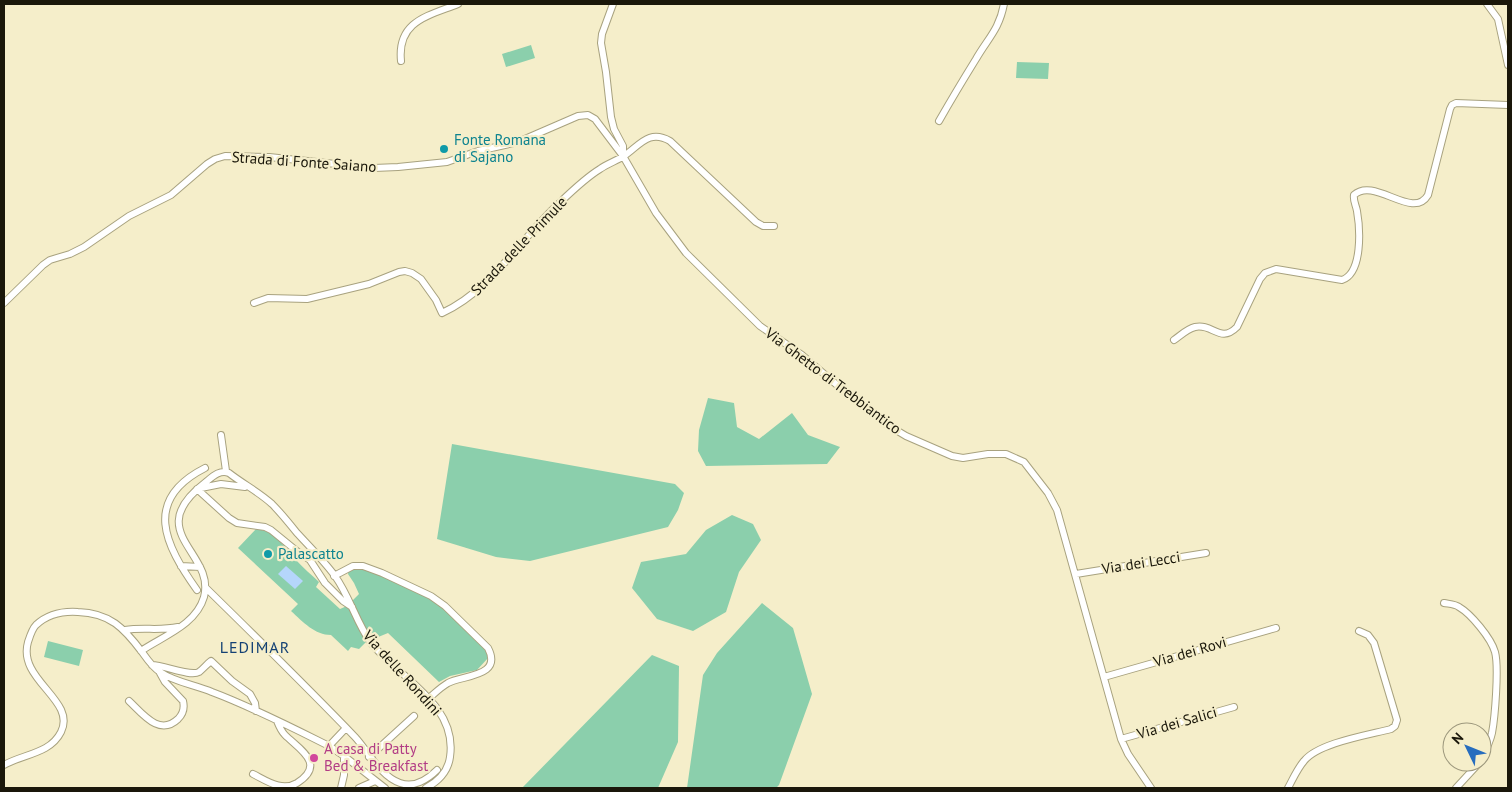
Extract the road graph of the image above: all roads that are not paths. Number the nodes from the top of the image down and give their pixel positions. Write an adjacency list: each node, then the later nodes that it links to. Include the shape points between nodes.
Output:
1 (458, 4): 5 (street, via 427,15 413,24 401,41)
2 (613, 4): 9 (street, via 601,43 611,118 623,146)
3 (1004, 4): 8 (street, via 1000,22)
4 (1487, 4): 6 (street, via 1498,19)
5 (401, 61)
6 (1508, 65)
7 (1508, 105): 13 (street, via 1452,105 1425,201 1408,202 1363,190 1354,195 1359,244 1355,265 1346,278 1276,269 1260,279 1232,332 1223,334 1195,327)
8 (939, 121)
9 (623, 156): 10 (street, via 646,139 662,136 756,222); 11 (street, Strada di Fonte Saiano, via 595,119 588,115 578,116 518,142 447,162 374,168 269,157 225,156 206,164 172,195 129,216 84,247 43,264); 12 (street, Strada delle Primule, via 577,187 471,297 442,313 421,279 405,271 369,284 307,299 268,298); 22 (street, Via Ghetto di Trebbiantico, via 656,214 686,253 760,326 802,355 886,424 952,456 1006,454 1024,462 1057,510)
10 (774, 226)
11 (4, 303)
12 (254, 303)
13 (1174, 340)
14 (221, 435): 16 (street)
15 (206, 468): 20 (street, via 180,485 165,515 168,541)
16 (226, 471): 17 (street, Via delle Rondini); 18 (street, via 216,474)
17 (248, 487): 18 (street, Via delle Rondini, via 221,484); 23 (street, Via delle Rondini, via 272,504)
18 (197, 489): 21 (street, via 182,509 180,526 186,545); 27 (street, Via delle Rondini, via 237,523 271,530 310,560 325,583)
19 (1206, 553): 22 (street, Via dei Lecci)
20 (180, 566): 21 (street); 25 (street)
21 (200, 567): 24 (street)
22 (1076, 574): 35 (street, Via Ghetto di Trebbiantico)
23 (334, 576): 27 (street, Via delle Rondini); 36 (street, via 353,566 382,573 431,596 488,648 491,662 483,672 448,683)
24 (206, 588): 28 (street, via 198,610); 42 (street)
25 (198, 590)
26 (1444, 603): 43 (street, via 1458,606 1467,614 1495,651 1497,667)
27 (352, 607): 36 (street, Via delle Rondini, via 374,646)
28 (184, 625): 30 (street, via 169,629); 32 (street)
29 (1276, 628): 35 (street, Via dei Rovi)
30 (125, 630): 32 (street); 48 (street, via 101,615 76,612 54,614 35,627 27,646 27,658 37,680 62,711 62,730 43,750)
31 (1359, 631): 58 (street, via 1374,643 1397,720 1396,726 1322,747 1304,761)
32 (141, 651): 33 (street)
33 (152, 665): 34 (street); 39 (street, via 195,674 211,661 250,694)
34 (160, 672): 37 (street, via 165,682 184,701 183,713 178,719 172,724 158,726); 39 (street)
35 (1104, 677): 44 (street, Via Ghetto di Trebbiantico)
36 (429, 698): 56 (street, Via delle Rondini, via 445,721 452,750 444,775)
37 (129, 701)
38 (1234, 707): 44 (street, Via dei Salici)
39 (256, 711): 41 (street)
40 (414, 716): 47 (street)
41 (277, 721): 45 (street); 51 (street, via 284,734 307,755 310,768 299,782 285,788)
42 (346, 728): 45 (street); 47 (street)
43 (1492, 732)
44 (1121, 739): 57 (street, Via Ghetto di Trebbiantico)
45 (329, 746): 46 (street)
46 (344, 756): 52 (street); 53 (street)
47 (370, 757): 49 (street, via 400,784 421,782)
48 (4, 765)
49 (437, 770)
50 (1471, 772): 59 (street)
51 (253, 774)
52 (375, 782): 54 (street); 55 (street)
53 (341, 788)
54 (359, 788)
55 (385, 788)
56 (426, 788)
57 (1151, 788)
58 (1288, 788)
59 (1456, 788)

